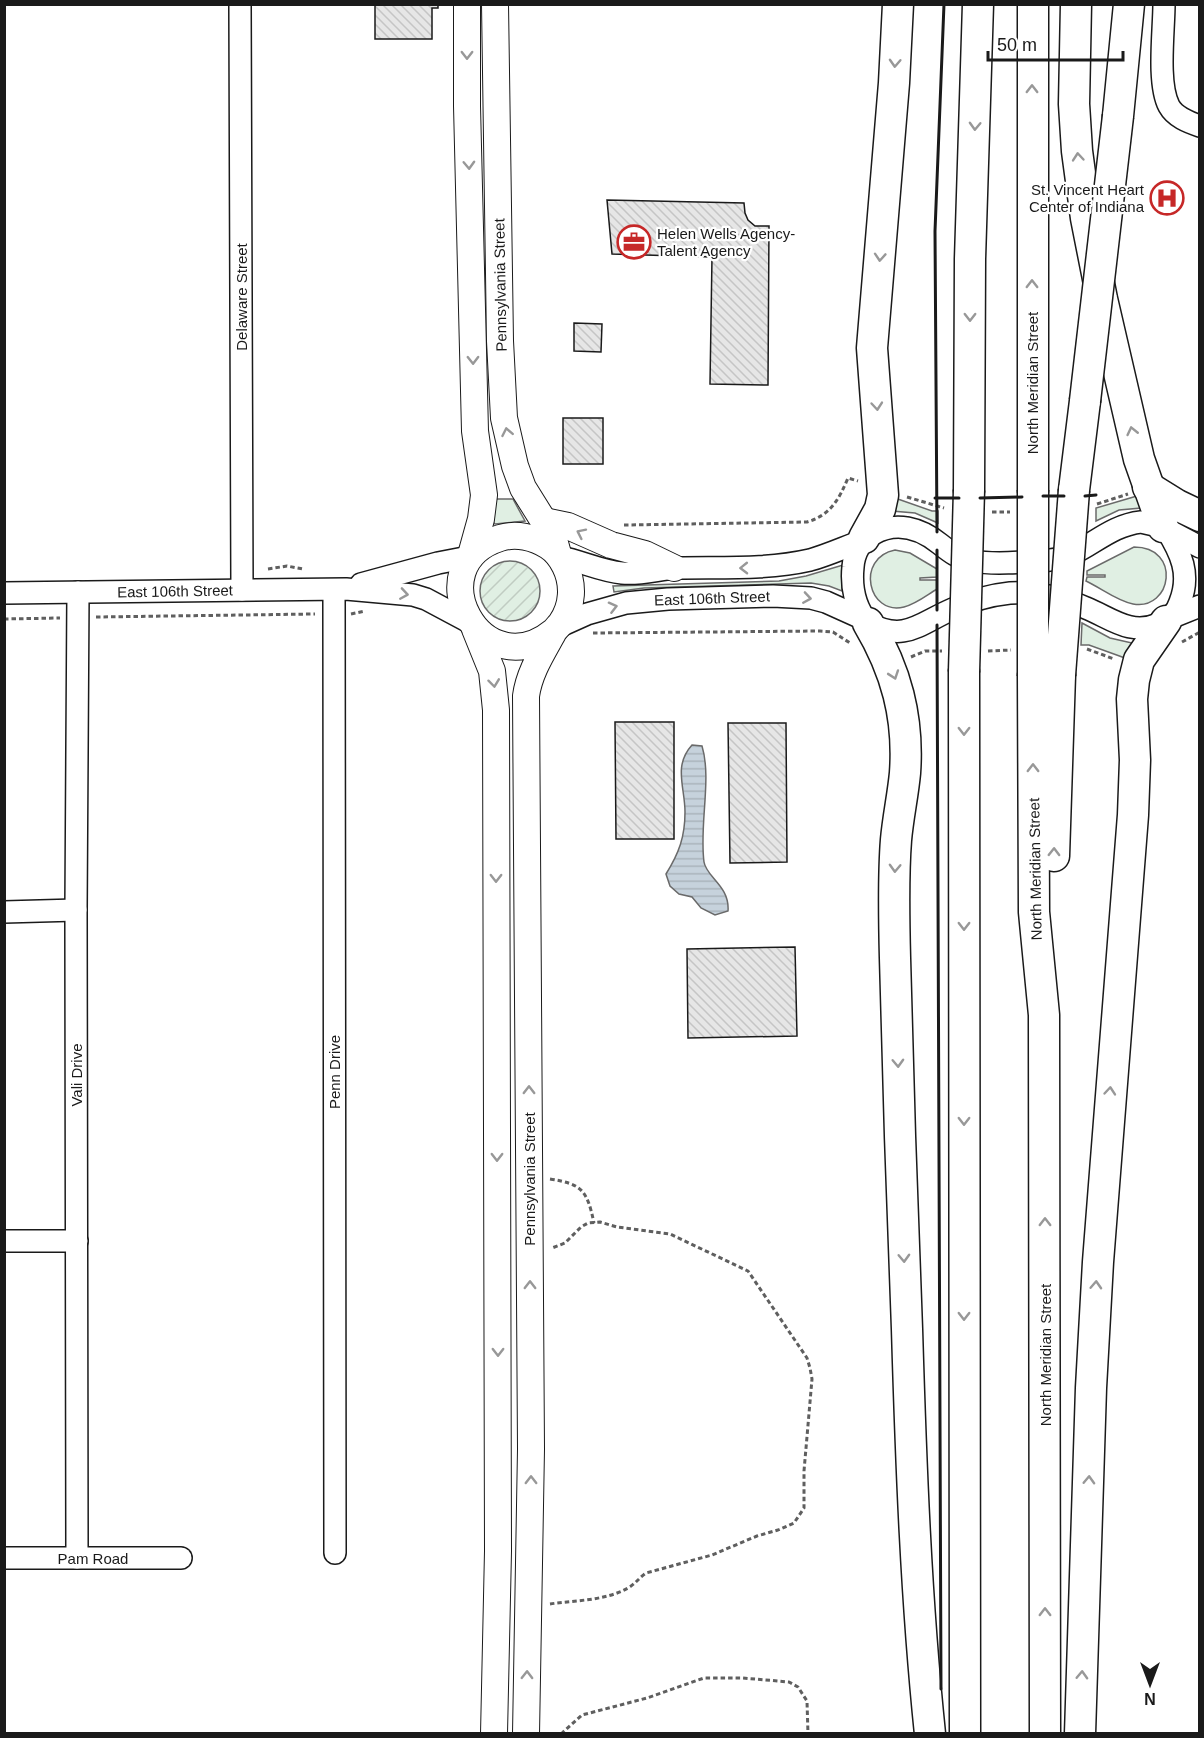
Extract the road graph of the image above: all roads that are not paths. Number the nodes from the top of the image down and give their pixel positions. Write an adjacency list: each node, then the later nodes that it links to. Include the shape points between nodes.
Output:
1 (240, 4): 20 (street, Delaware Street)
2 (467, 4): 17 (main road, Pennsylvania Street, one-way to 17, via 475,421 484,495)
3 (495, 4): 13 (main road, Pennsylvania Street, one-way to 3, via 523,488 504,418)
4 (898, 4): 15 (highway, one-way to 15, via 872,348 884,495)
5 (978, 4): 41 (highway, one-way to 41, bridge, via 964,672)
6 (1033, 4): 29 (highway, North Meridian Street, one-way to 6, bridge, via 1033,490)
7 (1076, 4): 11 (highway, one-way to 7, via 1102,299 1080,184 1074,105)
8 (1129, 4): 29 (highway, bridge, via 1074,490)
9 (1164, 4): 10 (street, via 1162,87 1170,108 1184,120)
10 (1200, 126)
11 (1148, 487): 12 (highway); 14 (highway)
12 (1200, 516)
13 (543, 521): 18 (main road, Pennsylvania Street); 19 (main road, one-way to 13, via 568,526)
14 (1165, 528): 15 (street, East 106th Street, via 1141,522 1130,524 1063,557 1011,562 961,558 933,538 906,527 890,526); 16 (street); 25 (street, via 1182,558 1185,579 1179,606)
15 (863, 540): 19 (street, East 106th Street, one-way to 19, via 809,560 752,568); 28 (street, via 853,563 852,579)
16 (1200, 547)
17 (470, 556): 18 (main road, via 491,541 515,536 540,541); 21 (street, East 106th Street); 26 (main road, via 460,594)
18 (559, 556): 19 (street, East 106th Street, via 622,573); 27 (main road, via 570,577 571,596)
19 (674, 568)
20 (242, 590): 21 (street, East 106th Street); 22 (street, East 106th Street)
21 (340, 590): 26 (street, East 106th Street, one-way to 26, via 413,595); 34 (street, Penn Drive)
22 (78, 592): 23 (street, East 106th Street); 30 (street, Vali Drive)
23 (4, 593)
24 (1200, 606): 25 (street, East 106th Street)
25 (1168, 619): 28 (street, East 106th Street, via 1148,628 1125,627 1052,598 1012,593 952,609 912,630); 43 (highway, one-way to 25, via 1091,1388 1134,796 1133,688 1139,660)
26 (473, 626): 27 (main road, via 488,639 518,646 538,641); 38 (main road, Pennsylvania Street, one-way to 38, via 492,671 496,710 498,1551)
27 (556, 629): 28 (street, East 106th Street, one-way to 28, via 587,614 626,603 773,596 826,602); 39 (main road, Pennsylvania Street, one-way to 27, via 531,1437 526,696 531,675)
28 (863, 629): 40 (highway, one-way to 40, via 881,644 894,674 906,732 896,842 895,949 911,1472)
29 (1046, 675): 42 (highway, North Meridian Street, one-way to 29, via 1044,1015 1034,912)
30 (76, 910): 31 (street); 33 (street, Vali Drive)
31 (4, 912)
32 (4, 1241): 33 (street)
33 (77, 1241): 37 (street, Vali Drive)
34 (335, 1553)
35 (181, 1557): 37 (street, Pam Road)
36 (4, 1558): 37 (street, Pam Road)
37 (77, 1558)
38 (494, 1734)
39 (526, 1734)
40 (930, 1734)
41 (964, 1734)
42 (1044, 1734)
43 (1080, 1734)

